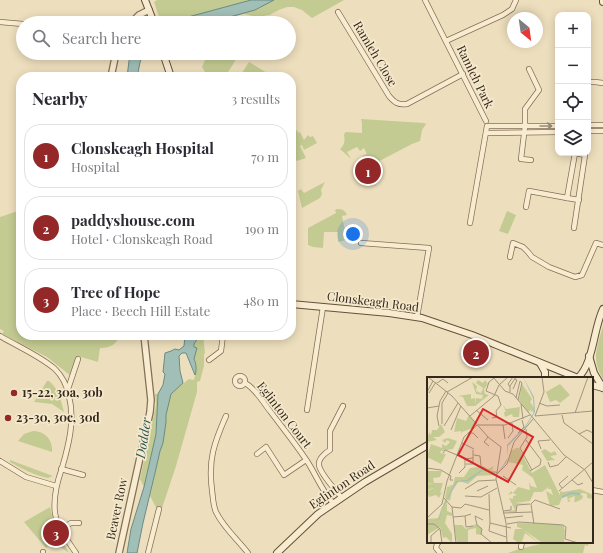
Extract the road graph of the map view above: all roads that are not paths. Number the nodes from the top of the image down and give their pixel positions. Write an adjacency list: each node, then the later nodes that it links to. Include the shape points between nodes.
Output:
1 (144, 0): 4 (main road)
2 (425, 0): 10 (street, Ramleh Park)
3 (516, 0): 10 (street, Ramleh Park, via 512,9 503,15)
4 (149, 10): 6 (street); 7 (main road)
5 (338, 12): 16 (street, Ramleh Close, via 389,96 400,105 407,104)
6 (138, 16)
7 (151, 16)
8 (0, 22): 9 (street)
9 (16, 23)
10 (446, 41): 16 (street, Ramleh Park)
11 (115, 60): 14 (street)
12 (165, 60): 15 (main road)
13 (529, 69): 22 (street, via 539,90 525,109)
14 (112, 72)
15 (169, 72)
16 (463, 74): 19 (street, Ramleh Park)
17 (591, 82): 18 (street)
18 (603, 83)
19 (486, 121)
20 (591, 125): 21 (street)
21 (603, 125)
22 (525, 126): 23 (street, one-way to 23); 27 (street, via 487,126); 28 (street)
23 (555, 126)
24 (603, 131): 26 (street)
25 (555, 132): 28 (street)
26 (591, 132)
27 (486, 133): 28 (street); 35 (street)
28 (524, 133): 31 (street, via 521,159)
29 (574, 156): 32 (street)
30 (585, 156): 33 (street)
31 (531, 160)
32 (567, 198): 33 (street); 34 (street, via 529,192)
33 (579, 200): 36 (street)
34 (526, 207)
35 (470, 223)
36 (574, 228)
37 (361, 242): 43 (street, via 429,248)
38 (603, 245): 39 (street, via 596,243 582,275 575,277 532,258 523,247 513,244)
39 (510, 257)
40 (296, 304): 41 (main road, Clonskeagh Road)
41 (323, 307): 43 (main road, Clonskeagh Road); 59 (street)
42 (603, 309): 47 (main road)
43 (417, 317): 50 (main road, Clonskeagh Road, via 472,335)
44 (0, 336): 57 (street, via 47,363 61,377)
45 (145, 340): 77 (street, Beaver Row, via 150,412)
46 (222, 340): 49 (street, via 221,351)
47 (589, 356): 53 (main road); 56 (main road, via 594,373)
48 (78, 359): 57 (street)
49 (209, 360)
50 (540, 363): 51 (main road, via 545,372); 52 (main road, Clonskeagh Road)
51 (544, 377)
52 (575, 377)
53 (579, 377)
54 (245, 383): 63 (street, Eglinton Court, via 252,387)
55 (593, 385): 56 (main road)
56 (603, 388)
57 (68, 389): 65 (street, via 72,408 71,427)
58 (343, 406): 70 (street, via 330,431 330,450 319,463 322,472)
59 (307, 410)
60 (226, 416): 79 (street, via 214,445 211,462 213,503 216,512)
61 (427, 446): 70 (main road, Eglinton Road)
62 (257, 454): 63 (street, Eglinton Court, via 266,447 284,475)
63 (306, 460): 71 (street, Eglinton Court)
64 (0, 462): 67 (street, via 26,477)
65 (61, 469): 66 (street); 67 (street)
66 (83, 475)
67 (56, 486): 74 (street, via 55,513)
68 (593, 490): 69 (street)
69 (603, 492)
70 (341, 497): 71 (main road, Eglinton Road)
71 (333, 503): 80 (main road, Eglinton Road)
72 (159, 509): 78 (street)
73 (79, 523): 74 (street, via 71,522)
74 (61, 529): 76 (street)
75 (438, 543): 81 (street, via 436,548)
76 (76, 553)
77 (119, 553)
78 (148, 553)
79 (248, 553)
80 (276, 553)
81 (440, 553)

